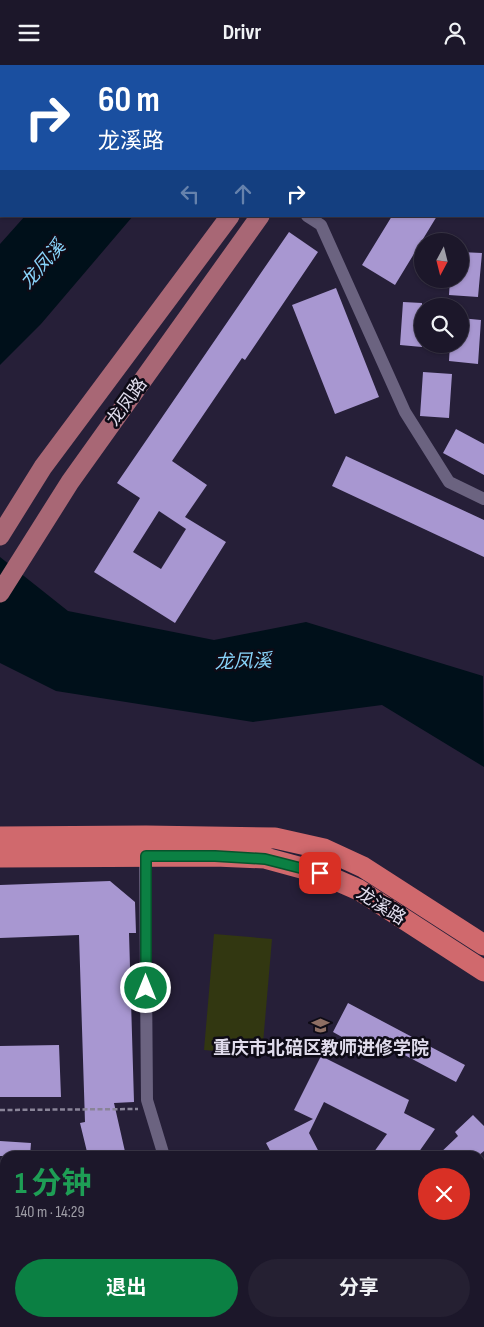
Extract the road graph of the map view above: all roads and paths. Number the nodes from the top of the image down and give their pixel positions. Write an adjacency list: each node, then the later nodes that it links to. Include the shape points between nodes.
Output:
1 (229, 217): 5 (main road, 龙凤路, via 43,467)
2 (259, 217): 6 (main road, 龙凤路, via 70,482)
3 (309, 217): 4 (street, via 321,225 404,413 449,482)
4 (484, 499)
5 (0, 536)
6 (0, 593)
7 (0, 837): 10 (highway, 龙溪路, via 275,838 324,849 363,867)
8 (146, 856): 9 (highway, 龙溪路); 11 (highway, 龙溪路, via 265,859 320,873 359,890); 12 (street)
9 (0, 857)
10 (484, 945)
11 (484, 971)
12 (149, 1109): 13 (path); 14 (street)
13 (0, 1110)
14 (162, 1151)

